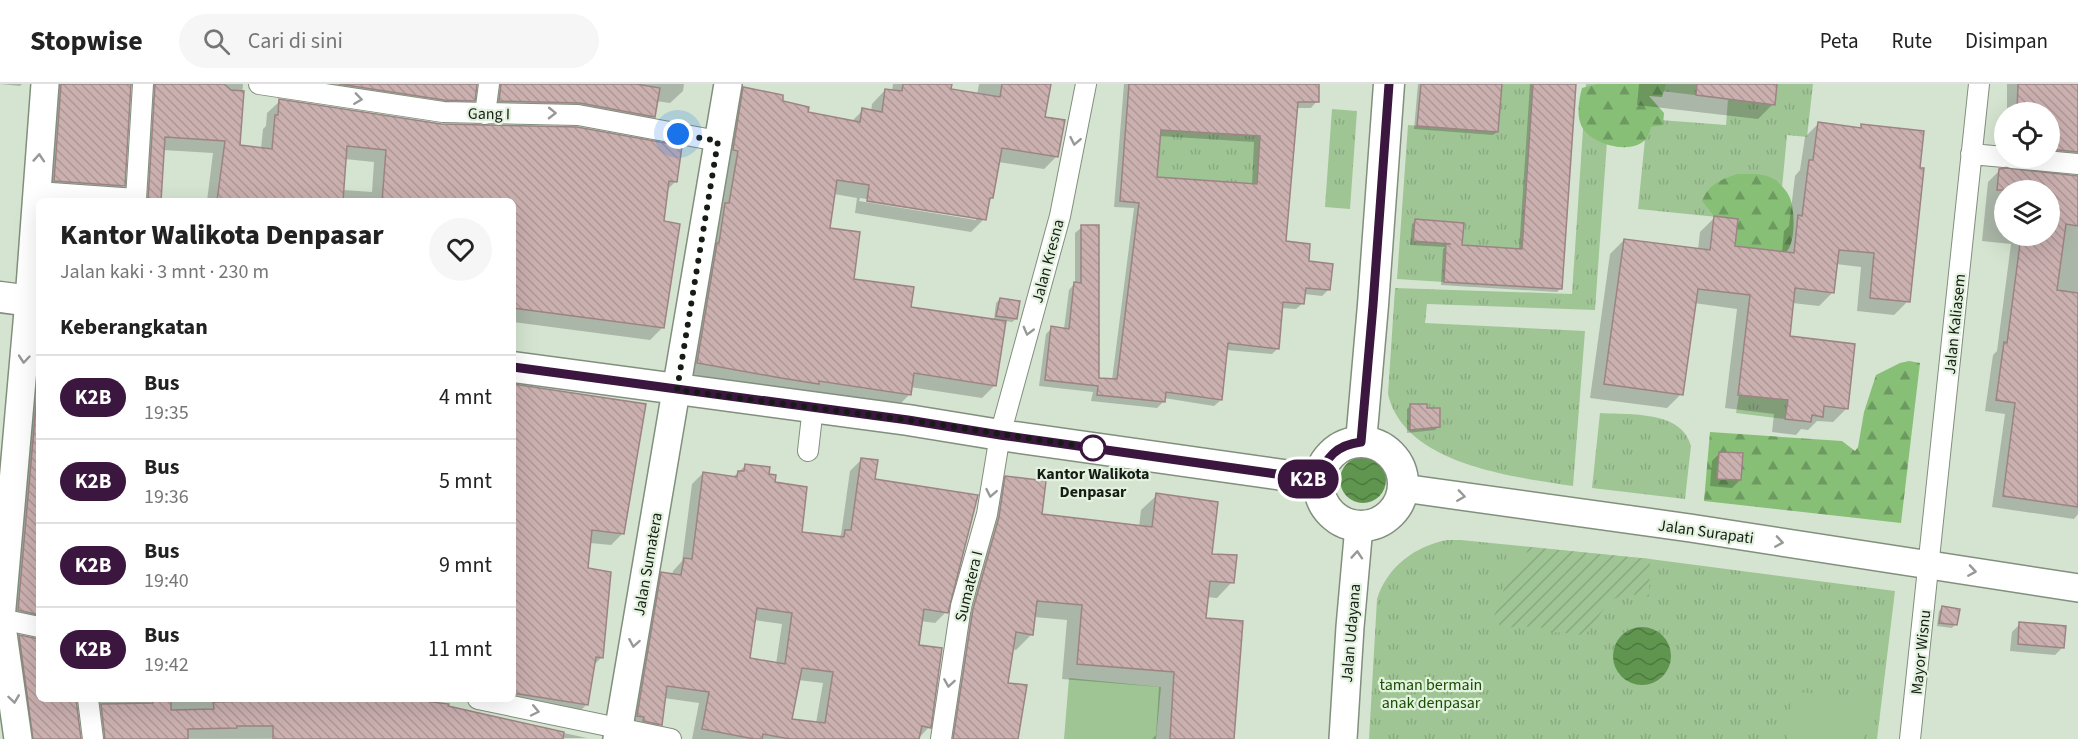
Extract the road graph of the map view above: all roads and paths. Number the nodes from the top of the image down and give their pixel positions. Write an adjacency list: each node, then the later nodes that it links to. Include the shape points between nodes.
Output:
1 (45, 84): 15 (main road, one-way to 1)
2 (143, 84): 18 (street)
3 (259, 84): 9 (street, Gang I, one-way to 9, via 421,109)
4 (489, 84): 9 (street)
5 (728, 84): 10 (main road, Jalan Sumatera)
6 (1086, 84): 25 (street, Jalan Kresna, one-way to 25, via 1060,216)
7 (1389, 84): 26 (main road)
8 (1979, 84): 11 (street, Jalan Kaliasem)
9 (485, 114): 10 (street, Gang I, one-way to 10, via 578,115)
10 (718, 141): 23 (main road, Jalan Sumatera)
11 (1971, 154): 12 (street); 31 (street, Jalan Kaliasem)
12 (1994, 156)
13 (2060, 162): 14 (street)
14 (2078, 164)
15 (37, 192): 16 (main road); 17 (street)
16 (37, 198)
17 (122, 198)
18 (136, 198)
19 (36, 228): 21 (main road)
20 (0, 297): 21 (main road)
21 (34, 301): 33 (main road, one-way to 33)
22 (516, 367): 23 (main road)
23 (677, 390): 24 (main road); 37 (main road, Jalan Sumatera, one-way to 37)
24 (813, 407): 25 (main road); 27 (street)
25 (1000, 435): 28 (main road); 41 (street, Sumatera I, one-way to 41, via 987,513 961,606)
26 (1361, 442): 28 (main road, via 1348,443 1328,457); 29 (main road, via 1388,451 1403,474)
27 (808, 451)
28 (1319, 480): 30 (main road, via 1322,500 1334,516)
29 (1403, 488): 30 (main road, via 1393,512 1371,525); 31 (main road, Jalan Surapati, one-way to 31)
30 (1359, 526): 42 (main road, Jalan Udayana, one-way to 30)
31 (1929, 565): 32 (main road, Jalan Surapati, one-way to 32); 43 (street, Mayor Wisnu)
32 (2078, 588)
33 (2, 619): 34 (street); 38 (main road, one-way to 38)
34 (36, 626)
35 (88, 702): 39 (street)
36 (498, 702): 37 (street, one-way to 37)
37 (618, 734): 40 (street)
38 (18, 739)
39 (93, 739)
40 (671, 739)
41 (941, 739)
42 (1343, 739)
43 (1910, 739)

